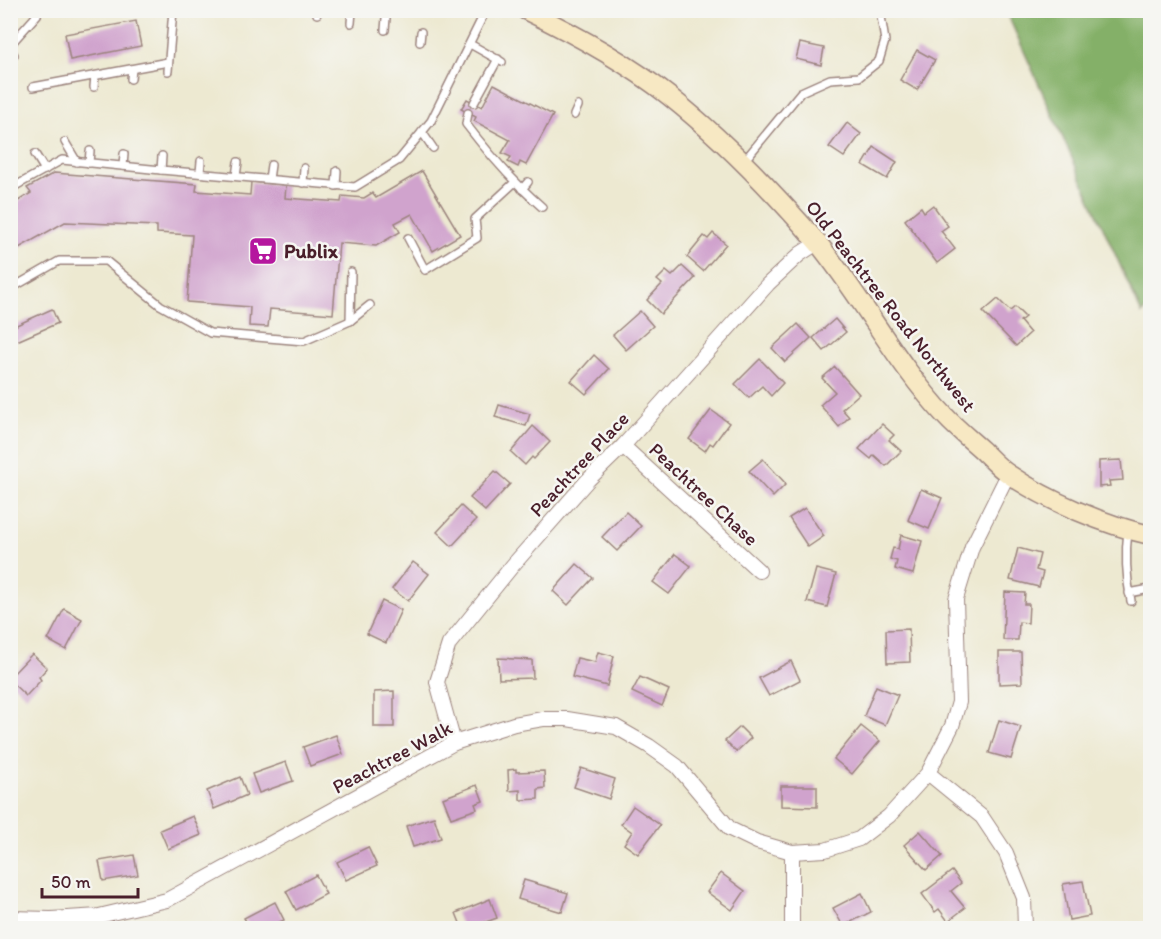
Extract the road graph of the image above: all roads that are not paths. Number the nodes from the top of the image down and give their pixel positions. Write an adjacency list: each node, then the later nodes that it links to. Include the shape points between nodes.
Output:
1 (33, 10): 13 (lane, via 37,15)
2 (173, 10): 14 (lane)
3 (486, 10): 12 (lane)
4 (525, 10): 38 (main road, Old Peachtree Road Northwest, via 593,45 667,95)
5 (880, 10): 38 (lane, via 885,41 879,61 859,77 830,79 801,92)
6 (352, 11): 8 (lane)
7 (386, 18): 9 (lane)
8 (351, 22)
9 (385, 30)
10 (420, 32): 11 (lane)
11 (420, 42)
12 (470, 44): 21 (lane, via 500,61); 25 (lane)
13 (12, 49)
14 (168, 62): 15 (lane); 16 (lane)
15 (132, 69): 17 (lane); 18 (lane)
16 (168, 72)
17 (95, 76): 19 (lane); 20 (lane)
18 (131, 78)
19 (33, 87)
20 (94, 87)
21 (474, 103)
22 (578, 106): 24 (lane)
23 (468, 113): 52 (lane, via 466,124)
24 (574, 115)
25 (422, 132): 28 (lane); 29 (lane)
26 (410, 136): 28 (lane)
27 (65, 142): 35 (lane)
28 (408, 148): 48 (lane, via 399,160)
29 (433, 148)
30 (90, 151): 37 (lane)
31 (35, 154): 43 (lane)
32 (124, 154): 41 (lane)
33 (162, 156): 44 (lane)
34 (201, 161): 46 (lane)
35 (76, 162): 37 (lane); 43 (lane, via 62,160)
36 (238, 162): 47 (lane)
37 (89, 163): 41 (lane)
38 (742, 163): 58 (main road, Old Peachtree Road Northwest)
39 (271, 165): 49 (lane)
40 (374, 165): 48 (lane)
41 (123, 166): 44 (lane)
42 (304, 168): 51 (lane)
43 (45, 170): 54 (lane)
44 (161, 170): 46 (lane)
45 (337, 171): 53 (lane)
46 (200, 173): 47 (lane)
47 (237, 176): 49 (lane)
48 (373, 176): 53 (lane, via 355,187)
49 (269, 179): 51 (lane)
50 (528, 182): 55 (lane)
51 (303, 183): 53 (lane)
52 (514, 183): 55 (lane); 57 (lane, via 476,219 477,238 425,270)
53 (336, 186)
54 (10, 189)
55 (522, 189): 56 (lane)
56 (542, 207)
57 (408, 238)
58 (817, 243): 63 (street, Peachtree Place, via 768,284); 64 (main road, Old Peachtree Road Northwest, via 946,417)
59 (351, 272): 62 (lane)
60 (10, 289): 62 (lane, via 59,261 106,261 160,305 210,333 304,341)
61 (370, 305): 62 (lane)
62 (350, 321)
63 (623, 446): 67 (street, Peachtree Chase); 69 (street, Peachtree Place, via 513,565 449,644 437,682)
64 (1008, 474): 65 (main road, Old Peachtree Road Northwest, via 1052,498); 70 (street, Peachtree Walk, via 972,547 956,599 959,702 952,726)
65 (1128, 530): 66 (main road, Old Peachtree Road Northwest); 68 (lane, via 1125,551 1130,597)
66 (1150, 535)
67 (759, 571)
68 (1150, 589)
69 (454, 743): 71 (street, Peachtree Walk, via 543,719 616,727 677,766 730,829); 72 (street, Peachtree Walk, via 167,900 99,916)
70 (928, 773): 71 (street, Peachtree Walk, via 889,816 859,839 825,850); 74 (street, via 982,817 1006,853 1024,898)
71 (792, 852): 73 (street)
72 (10, 918)
73 (792, 927)
74 (1025, 928)

